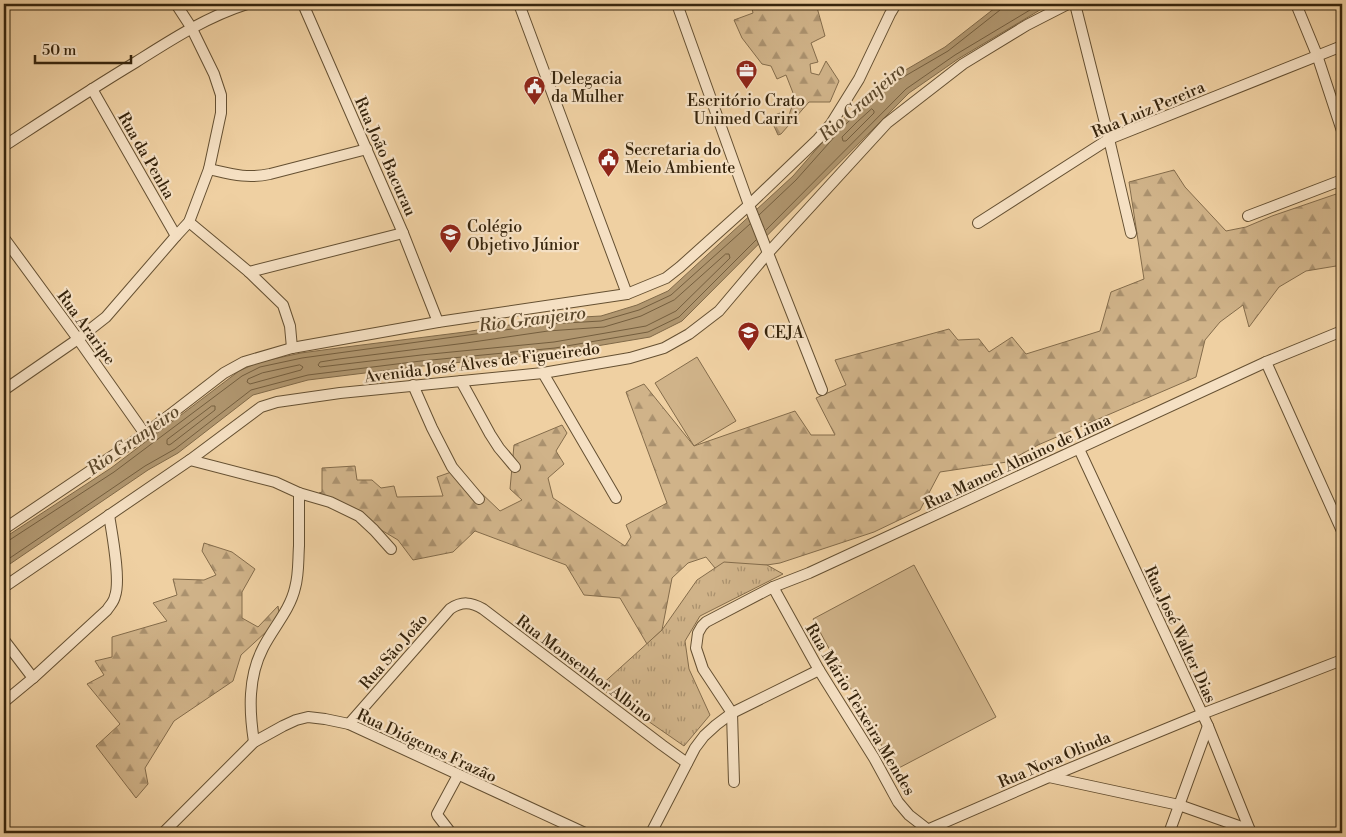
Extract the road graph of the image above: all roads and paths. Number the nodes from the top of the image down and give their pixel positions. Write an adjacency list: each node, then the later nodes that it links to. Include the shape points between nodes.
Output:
1 (176, 4): 10 (street)
2 (247, 4): 10 (street)
3 (303, 4): 17 (street, Rua João Bacurau)
4 (520, 4): 30 (street)
5 (677, 4): 20 (street)
6 (896, 4): 20 (street, via 859,79 831,124)
7 (1068, 4): 28 (street, Avenida José Alves de Figueiredo, via 962,64 887,123)
8 (1075, 4): 15 (street)
9 (1296, 4): 12 (street)
10 (191, 28): 13 (street); 18 (street, via 221,96 221,113)
11 (1342, 46): 12 (street, Rua Luiz Pereira)
12 (1317, 56): 14 (street); 15 (street, Rua Luiz Pereira)
13 (92, 89): 16 (street); 26 (street, Rua da Penha)
14 (1342, 131)
15 (1109, 138): 23 (street, Rua Luiz Pereira); 25 (street)
16 (4, 146)
17 (366, 150): 18 (street, via 256,177); 24 (street, Rua João Bacurau)
18 (209, 169): 22 (street)
19 (1342, 180): 21 (street)
20 (749, 206): 28 (street); 30 (street, via 666,278)
21 (1248, 216)
22 (190, 222): 26 (street); 29 (street)
23 (978, 223)
24 (403, 233): 29 (street); 31 (street, Rua João Bacurau)
25 (1131, 233)
26 (176, 236): 33 (street, via 106,317)
27 (4, 238): 33 (street, Rua Araripe)
28 (768, 253): 36 (street, Avenida José Alves de Figueiredo, via 719,311 664,348 630,358); 40 (street)
29 (249, 272): 34 (street, via 283,305 290,326)
30 (627, 294): 31 (street)
31 (438, 322): 34 (street)
32 (1342, 331): 35 (street, Rua Manoel Almino de Lima)
33 (78, 339): 39 (street); 41 (street, Rua Araripe)
34 (292, 348): 41 (street, via 244,362 224,373)
35 (1266, 362): 42 (street, Rua Manoel Almino de Lima); 50 (street)
36 (543, 373): 37 (street, Avenida José Alves de Figueiredo); 46 (street)
37 (461, 381): 38 (street, Avenida José Alves de Figueiredo); 44 (street, via 490,434)
38 (413, 386): 43 (street, Avenida José Alves de Figueiredo, via 331,394 260,407); 47 (street, via 452,467)
39 (4, 390)
40 (822, 390)
41 (145, 434): 49 (street)
42 (1079, 449): 52 (street, Rua Manoel Almino de Lima); 61 (street, Rua José Walter Dias)
43 (190, 460): 45 (street, via 275,482); 48 (street, Avenida José Alves de Figueiredo)
44 (515, 467)
45 (300, 493): 51 (street, via 330,502 359,516); 64 (street, via 295,589 262,649 250,693)
46 (616, 498)
47 (479, 499)
48 (109, 515): 53 (street, Avenida José Alves de Figueiredo); 58 (street, via 117,573 113,601)
49 (4, 530)
50 (1342, 531)
51 (391, 549)
52 (773, 587): 57 (street, Rua Mário Teixeira Mendes); 60 (street, Rua Manoel Almino de Lima, via 706,622 698,633 696,648 703,669)
53 (4, 588)
54 (463, 602): 62 (street, Rua São João, via 446,614); 65 (street, Rua Monsenhor Albino, via 483,609)
55 (4, 640): 58 (street)
56 (1342, 660): 61 (street, Rua Nova Olinda)
57 (819, 670): 60 (street); 71 (street, Rua Mário Teixeira Mendes, via 898,802)
58 (33, 678): 59 (street)
59 (4, 702)
60 (732, 713): 65 (street, via 704,736); 68 (street)
61 (1202, 714): 63 (street, Rua José Walter Dias); 67 (street, Rua Nova Olinda)
62 (349, 724): 64 (street, Rua Diógenes Frazão, via 325,719 296,720); 66 (street, Rua Diógenes Frazão)
63 (1208, 726): 69 (street); 70 (street, Rua José Walter Dias)
64 (254, 742): 72 (street, Rua Diógenes Frazão)
65 (687, 763): 75 (street)
66 (458, 776): 73 (street, via 438,812); 74 (street, Rua Diógenes Frazão)
67 (1049, 776): 69 (street); 71 (street, Rua Nova Olinda)
68 (734, 782)
69 (1179, 805): 70 (street); 76 (street)
70 (1250, 831)
71 (928, 832)
72 (163, 833)
73 (451, 833)
74 (585, 833)
75 (651, 833)
76 (1169, 833)

